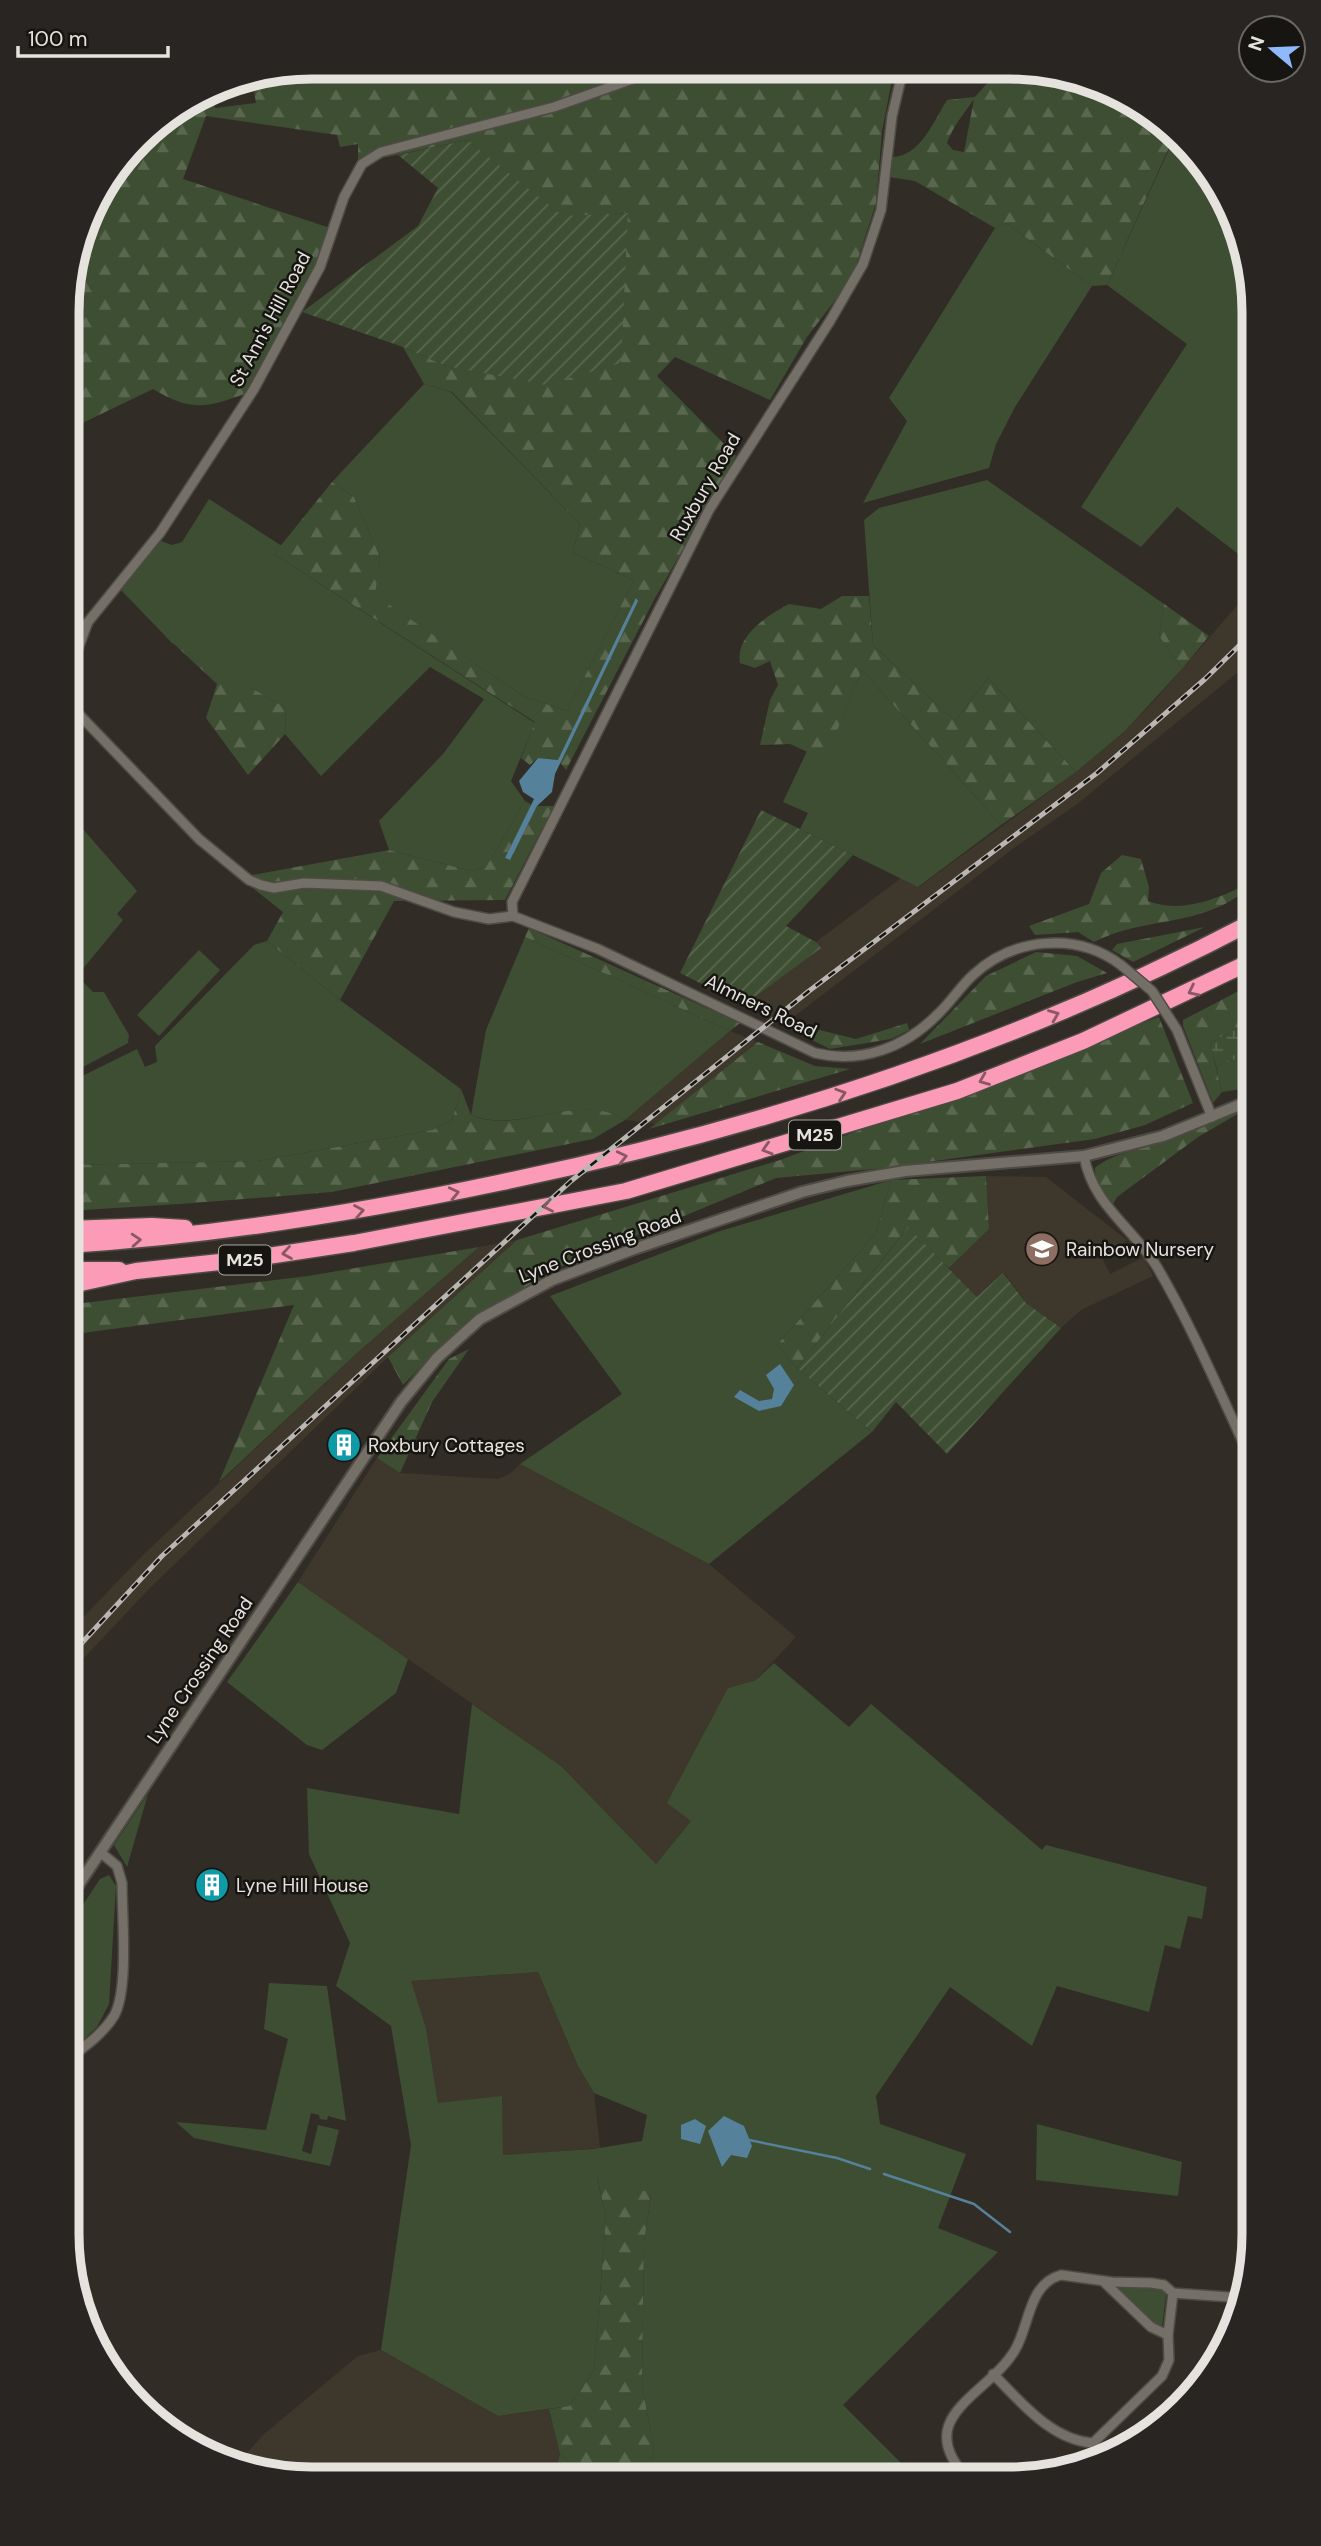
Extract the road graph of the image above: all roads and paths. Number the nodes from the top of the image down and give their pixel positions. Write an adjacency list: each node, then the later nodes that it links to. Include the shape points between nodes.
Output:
1 (634, 79): 3 (street, St Ann's Hill Road, via 554,107 367,159 344,197 320,267 254,389 160,533 88,622)
2 (901, 79): 5 (street, Ruxbury Road, via 881,210 863,264 709,510 512,902)
3 (79, 646)
4 (79, 714): 5 (street, via 199,839 249,880 274,888 304,883 381,886 454,912 489,919)
5 (513, 916): 9 (street, Almners Road, bridge, via 598,948 835,1058 884,1051 911,1038 974,974 1003,955 1037,943 1076,944 1100,952 1152,991 1177,1030)
6 (1242, 927): 12 (highway, M25, one-way to 6, via 425,1200 631,1155 771,1116 921,1068 1070,1008)
7 (1242, 966): 15 (highway, M25, one-way to 15, via 1083,1041 957,1091 626,1191 354,1243)
8 (1242, 1104): 9 (street, Lyne Crossing Road)
9 (1212, 1117): 10 (street, Lyne Crossing Road, via 1163,1136)
10 (1084, 1156): 17 (street, via 1094,1191 1138,1240 1162,1277); 18 (street, Lyne Crossing Road, via 905,1171 802,1192 552,1280 480,1319 437,1358 401,1402)
11 (79, 1229): 12 (highway)
12 (219, 1230): 13 (highway, M25, one-way to 12)
13 (79, 1244)
14 (79, 1270): 15 (highway, M25)
15 (136, 1271): 16 (highway)
16 (79, 1284)
17 (1242, 1441)
18 (100, 1852): 19 (street, Lyne Crossing Road); 20 (street, via 117,1866 122,1883 121,1997 103,2031)
19 (79, 1884)
20 (79, 2050)
21 (1103, 2281): 22 (street, via 1164,2285); 24 (street, via 1151,2327); 25 (street, via 1061,2274 1054,2277 1041,2288 1014,2351)
22 (1173, 2293): 23 (street); 24 (street)
23 (1233, 2297)
24 (1168, 2335): 26 (street, via 1169,2360 1163,2376)
25 (993, 2374): 26 (street, via 1044,2423 1081,2442); 28 (street, via 953,2414 947,2437)
26 (1093, 2443): 27 (street)
27 (1095, 2450)
28 (959, 2467)

